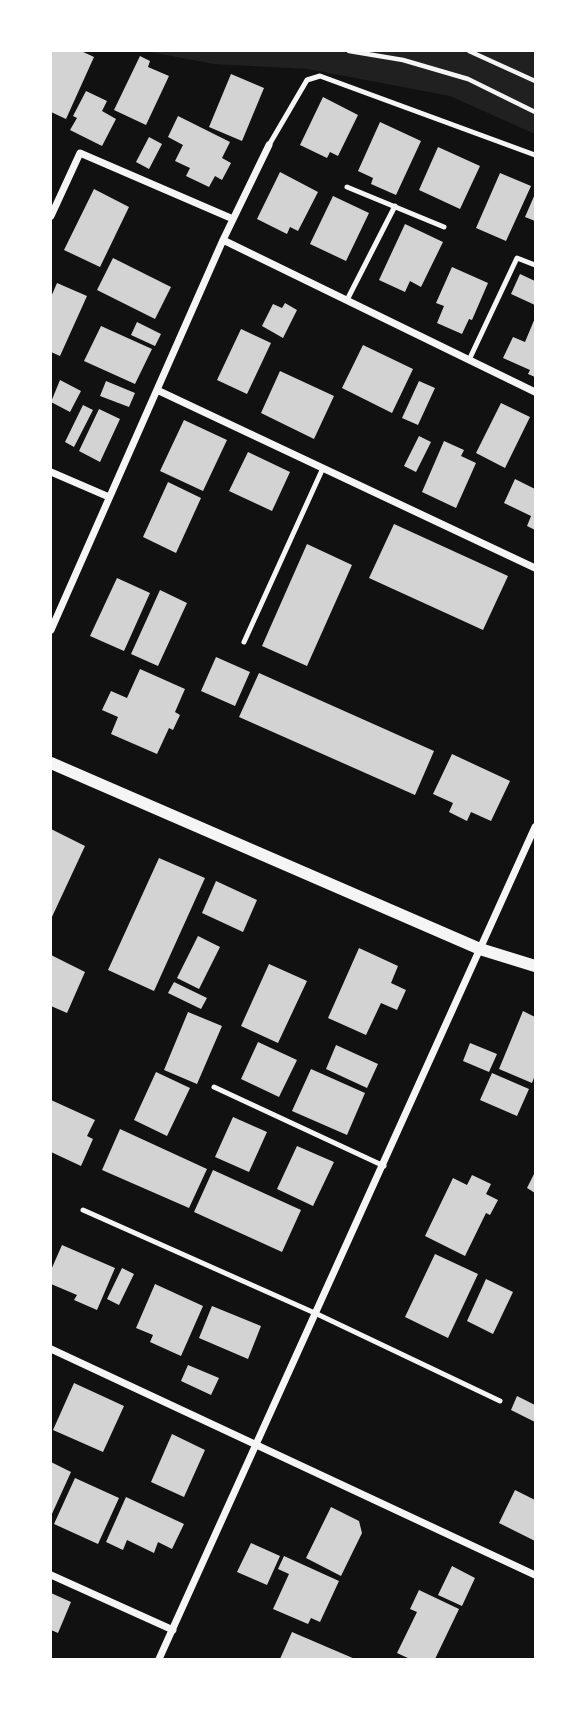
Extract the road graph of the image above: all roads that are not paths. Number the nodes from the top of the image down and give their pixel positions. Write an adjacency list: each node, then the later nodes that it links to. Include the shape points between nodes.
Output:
1 (269, 145): 2 (lane, via 307,80 320,76); 6 (street)
2 (535, 155)
3 (347, 187): 4 (lane)
4 (395, 206): 7 (lane); 10 (lane)
5 (51, 216): 6 (street, via 80,153)
6 (233, 219): 8 (street)
7 (444, 227)
8 (223, 240): 10 (street); 12 (street)
9 (535, 265): 11 (lane, via 517,258)
10 (347, 300): 11 (street)
11 (469, 360): 13 (street)
12 (157, 390): 14 (street); 16 (street)
13 (535, 392)
14 (323, 468): 17 (street); 19 (lane)
15 (51, 471): 16 (street)
16 (109, 497): 18 (street)
17 (535, 568)
18 (51, 630)
19 (244, 642)
20 (51, 763): 22 (street)
21 (535, 827): 22 (street)
22 (480, 949): 23 (street); 25 (street)
23 (535, 966)
24 (214, 1087): 25 (lane)
25 (384, 1166): 27 (street)
26 (83, 1210): 27 (lane)
27 (317, 1314): 29 (lane); 30 (street)
28 (51, 1349): 30 (street)
29 (500, 1401)
30 (257, 1446): 32 (street); 33 (street)
31 (51, 1575): 33 (street)
32 (535, 1575)
33 (173, 1630): 34 (street)
34 (159, 1659)

